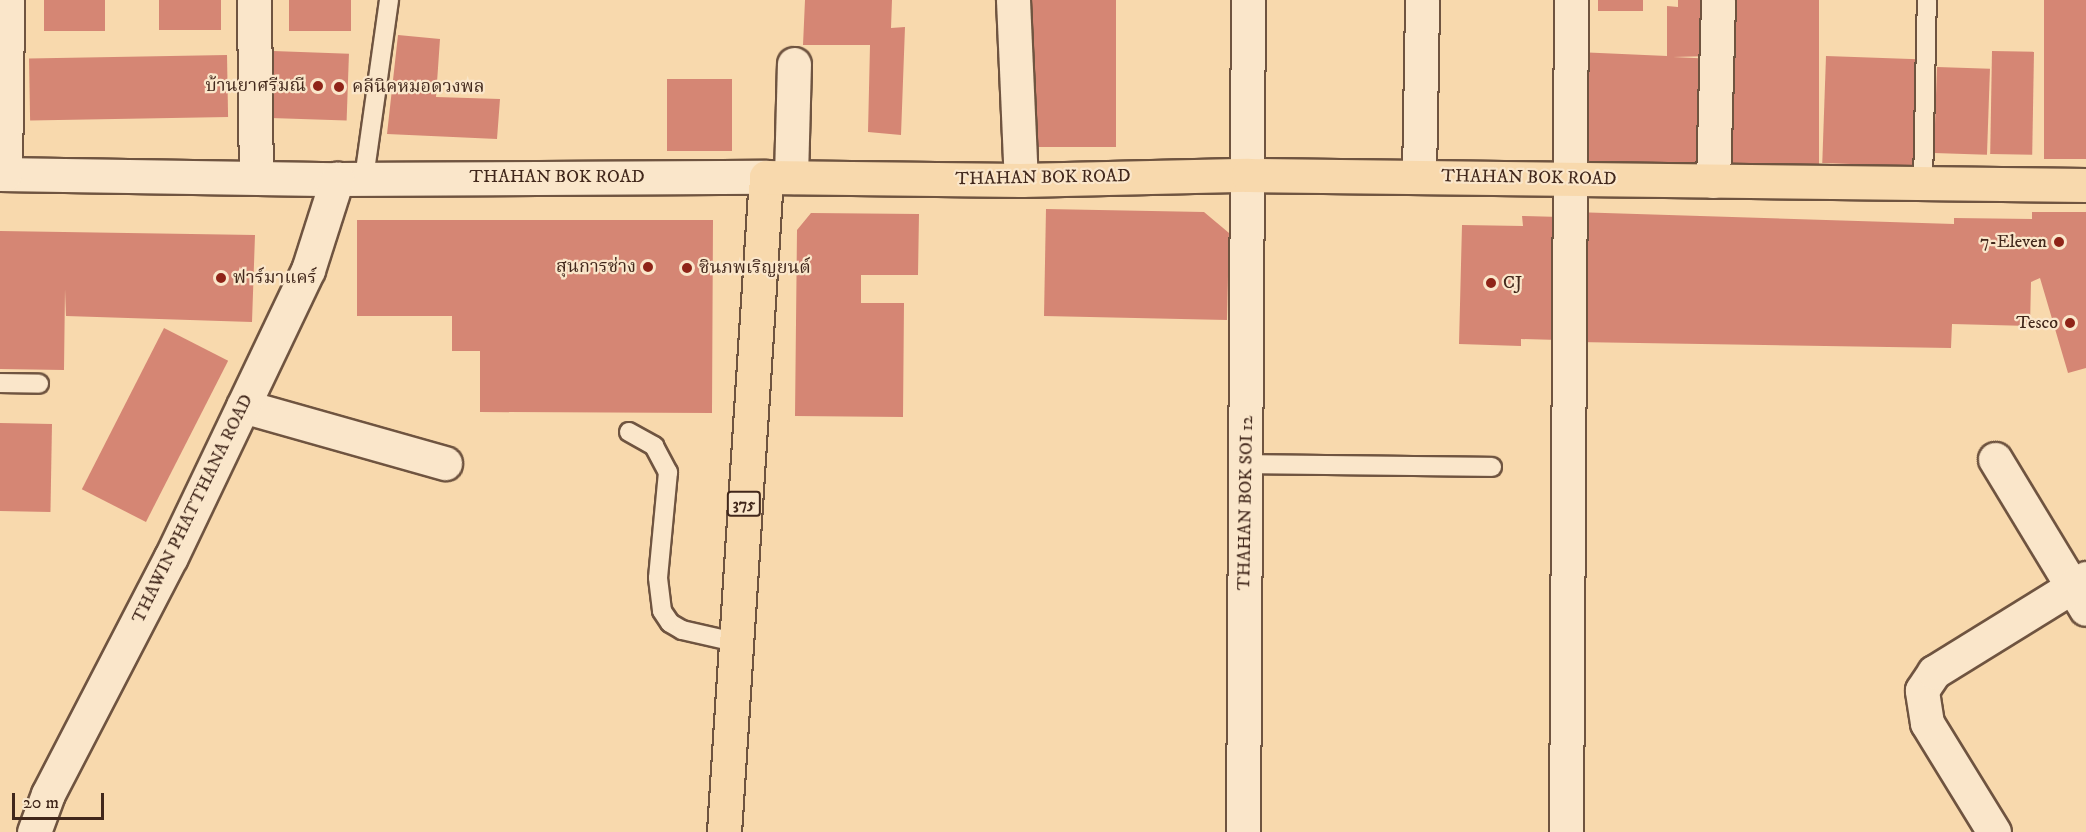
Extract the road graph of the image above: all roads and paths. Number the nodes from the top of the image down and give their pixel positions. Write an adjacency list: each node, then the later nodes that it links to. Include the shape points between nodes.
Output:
1 (7, 0): 11 (street)
2 (254, 0): 13 (street)
3 (389, 0): 16 (lane)
4 (1013, 0): 18 (street)
5 (1248, 0): 12 (street, THAHAN BOK SOI 12)
6 (1422, 0): 15 (street)
7 (1571, 0): 17 (street)
8 (1718, 0): 19 (street)
9 (1927, 0): 20 (lane)
10 (794, 64): 14 (street)
11 (3, 174): 13 (street, THAHAN BOK ROAD)
12 (1248, 175): 15 (main road, THAHAN BOK ROAD); 18 (main road, THAHAN BOK ROAD); 28 (street, THAHAN BOK SOI 12)
13 (256, 177): 16 (street, THAHAN BOK ROAD)
14 (779, 177): 16 (street, THAHAN BOK ROAD); 18 (main road, THAHAN BOK ROAD); 31 (main road, 375)
15 (1419, 177): 17 (main road, THAHAN BOK ROAD)
16 (351, 178): 24 (street, THAWIN PHATTHANA ROAD)
17 (1567, 179): 19 (main road, THAHAN BOK ROAD); 35 (street)
18 (1021, 180)
19 (1713, 181): 20 (main road, THAHAN BOK ROAD)
20 (1923, 184): 21 (main road, THAHAN BOK ROAD)
21 (2086, 185)
22 (0, 383): 23 (lane)
23 (39, 384)
24 (243, 406): 27 (street); 32 (street, THAWIN PHATTHANA ROAD, via 171,557 48,794)
25 (629, 432): 31 (lane, via 654,446 668,472 658,578 662,611 670,623 682,630)
26 (1995, 459): 30 (street)
27 (445, 463)
28 (1247, 464): 29 (lane); 34 (street, THAHAN BOK SOI 12)
29 (1492, 467)
30 (2082, 591): 36 (street, via 1934,672 1922,690 1927,723)
31 (735, 642): 33 (main road, 375)
32 (34, 832)
33 (724, 832)
34 (1243, 832)
35 (1566, 832)
36 (1994, 832)

